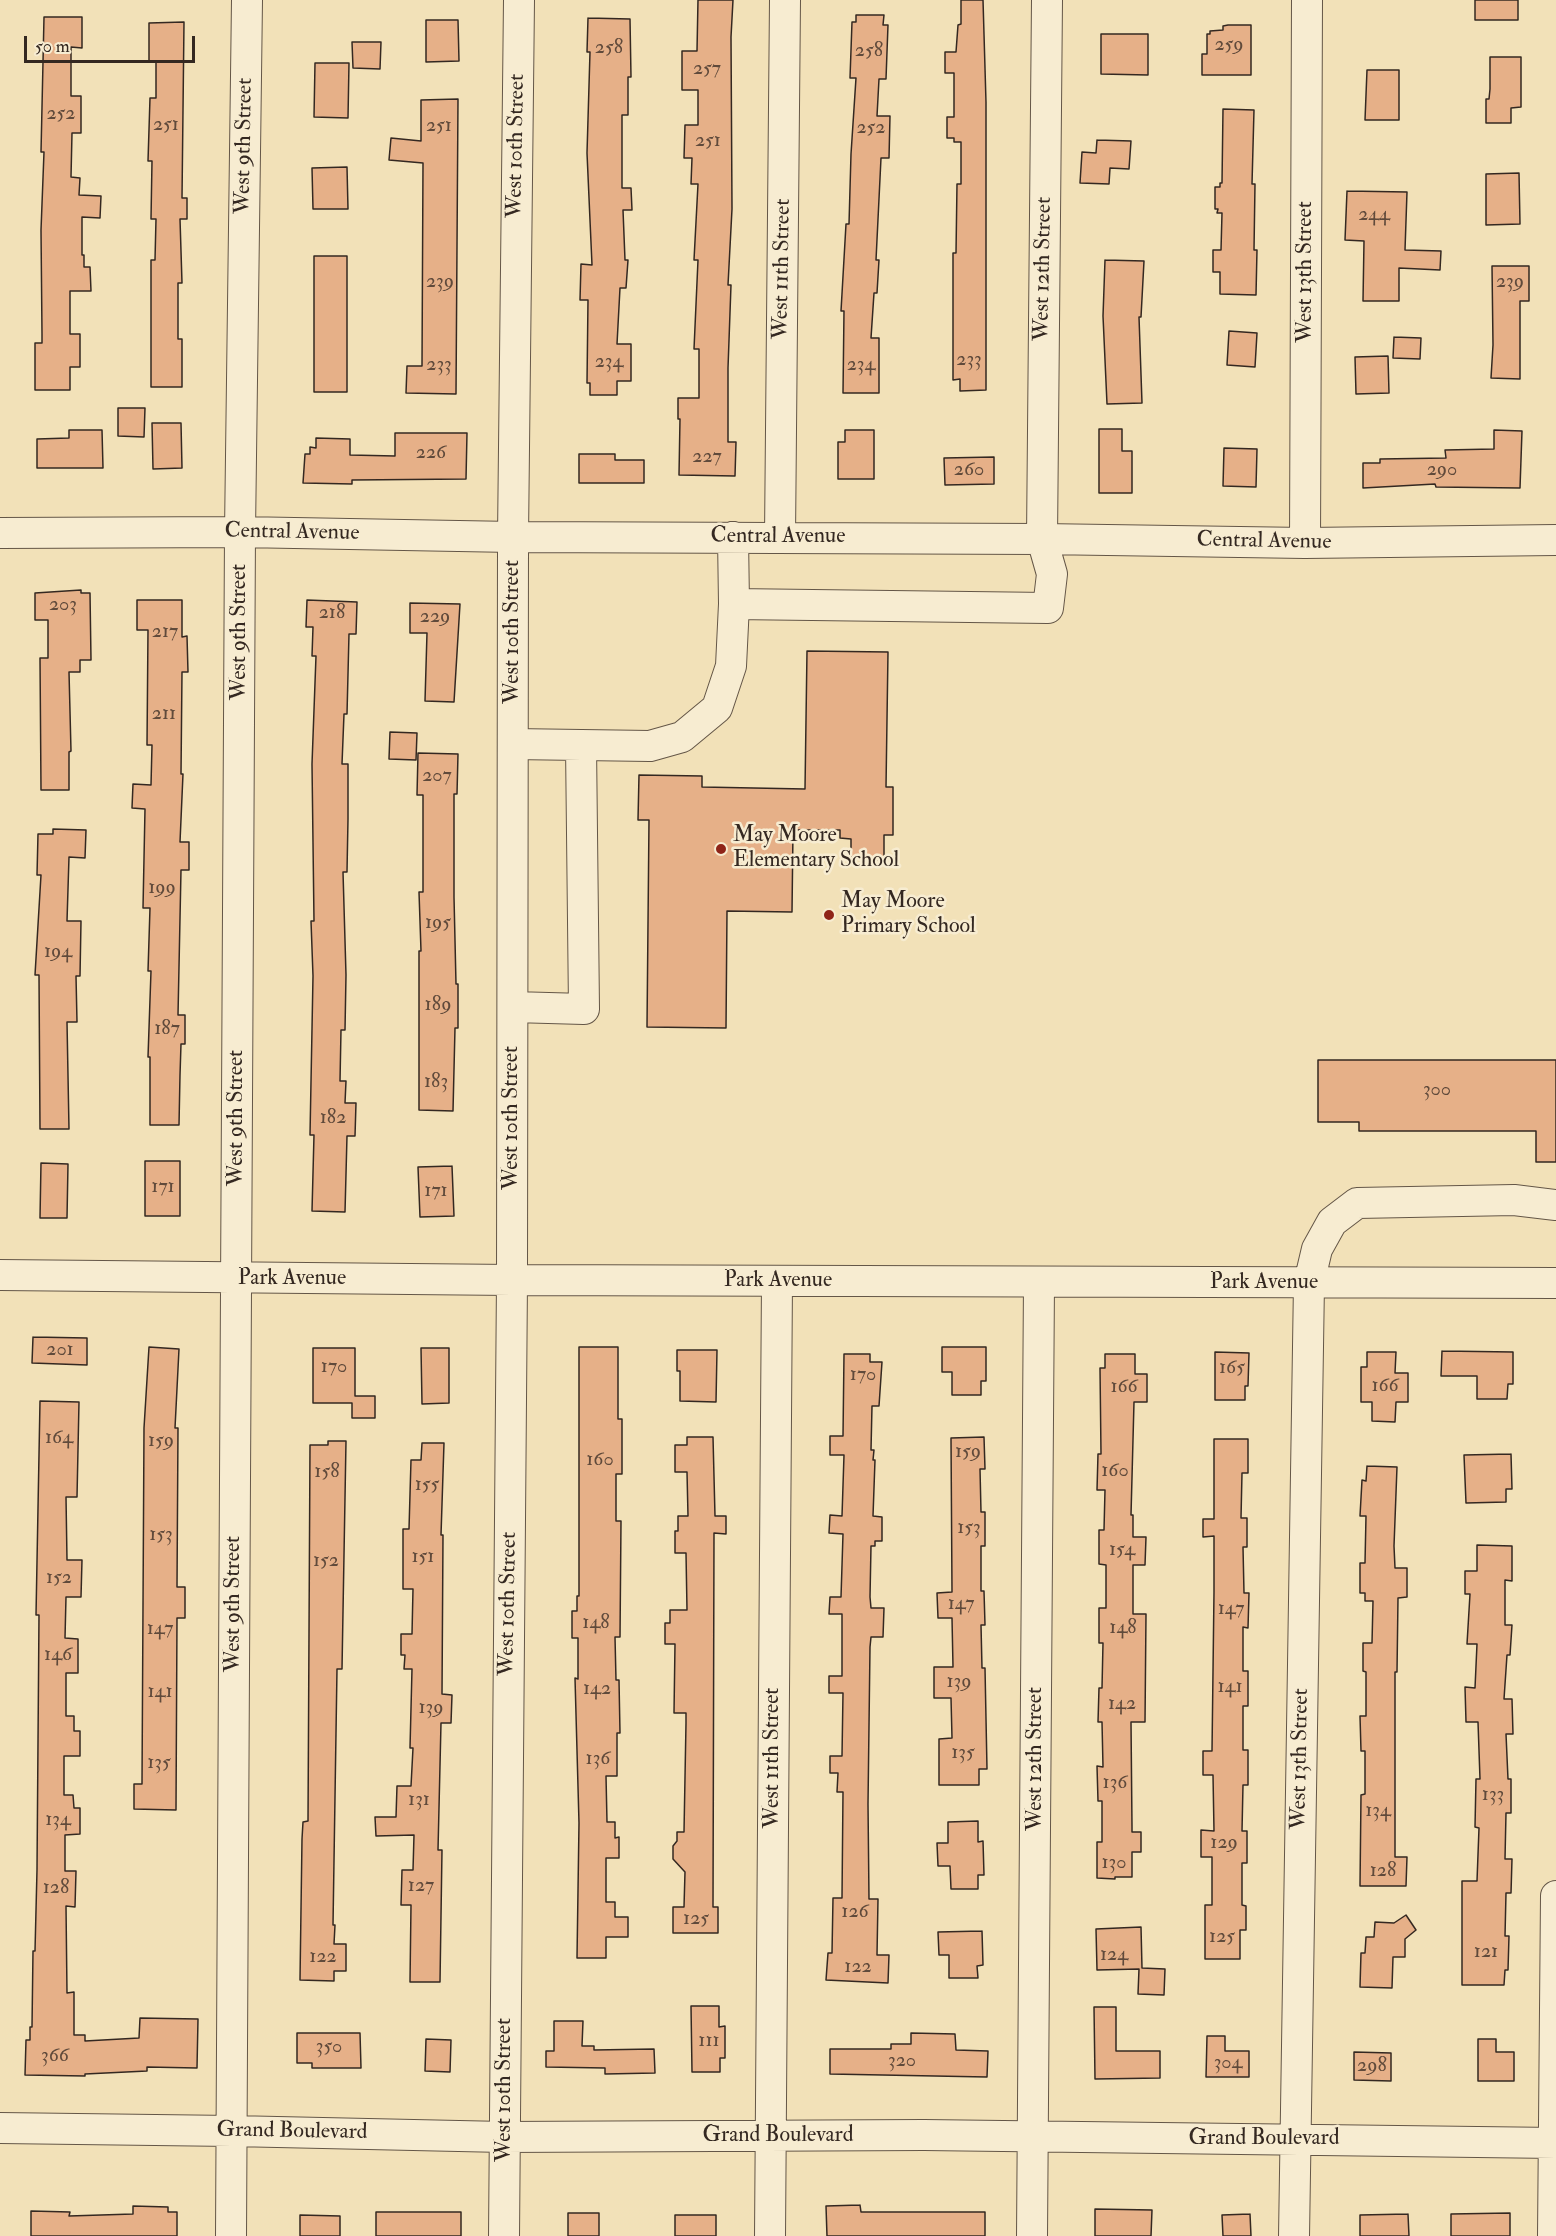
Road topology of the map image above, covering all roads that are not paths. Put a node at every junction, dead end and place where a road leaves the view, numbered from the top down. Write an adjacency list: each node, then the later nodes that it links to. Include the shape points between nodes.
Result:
1 (247, 0): 6 (street, West 9th Street)
2 (519, 0): 8 (street, West 10th Street)
3 (785, 0): 10 (street, West 11th Street)
4 (1047, 0): 11 (street, West 12th Street)
5 (1307, 0): 13 (street, West 13th Street)
6 (240, 532): 7 (street, Central Avenue); 8 (street, Central Avenue); 20 (street, West 9th Street)
7 (0, 533)
8 (513, 537): 9 (street, Central Avenue); 15 (street, West 10th Street)
9 (733, 537): 10 (street, Central Avenue); 14 (street)
10 (780, 537): 11 (street, Central Avenue)
11 (1042, 539): 13 (street, Central Avenue); 14 (street, West 12th Street, via 1052,574 1048,608)
12 (1556, 540): 13 (street, Central Avenue)
13 (1305, 543)
14 (734, 604): 16 (street, via 731,666 717,708 682,737 650,746)
15 (513, 744): 16 (street); 17 (street, West 10th Street)
16 (581, 745): 17 (street, via 584,1010)
17 (513, 1007): 21 (street, West 10th Street)
18 (1556, 1205): 23 (street, West 13th Street, via 1514,1200 1357,1203 1332,1222 1317,1249)
19 (0, 1275): 20 (street, Park Avenue)
20 (236, 1278): 21 (street, Park Avenue); 28 (street, West 9th Street)
21 (512, 1280): 22 (street, Park Avenue); 29 (street, West 10th Street)
22 (777, 1281): 24 (street, Park Avenue); 30 (street, West 11th Street)
23 (1309, 1282): 24 (street, Park Avenue); 25 (street, Park Avenue); 32 (street, West 13th Street)
24 (1039, 1283): 31 (street, West 12th Street)
25 (1556, 1283)
26 (1556, 1896): 33 (street)
27 (0, 2128): 28 (street, Grand Boulevard)
28 (232, 2131): 29 (street, Grand Boulevard); 34 (street, West 9th Street)
29 (504, 2137): 30 (street, Grand Boulevard); 35 (street, West 10th Street)
30 (770, 2137): 31 (street, Grand Boulevard); 36 (street, West 11th Street)
31 (1033, 2138): 32 (street, Grand Boulevard); 37 (street, West 12th Street)
32 (1295, 2139): 33 (street, Grand Boulevard); 38 (street, West 13th Street)
33 (1555, 2143): 39 (street)
34 (231, 2236)
35 (504, 2236)
36 (770, 2236)
37 (1032, 2236)
38 (1294, 2236)
39 (1554, 2236)

